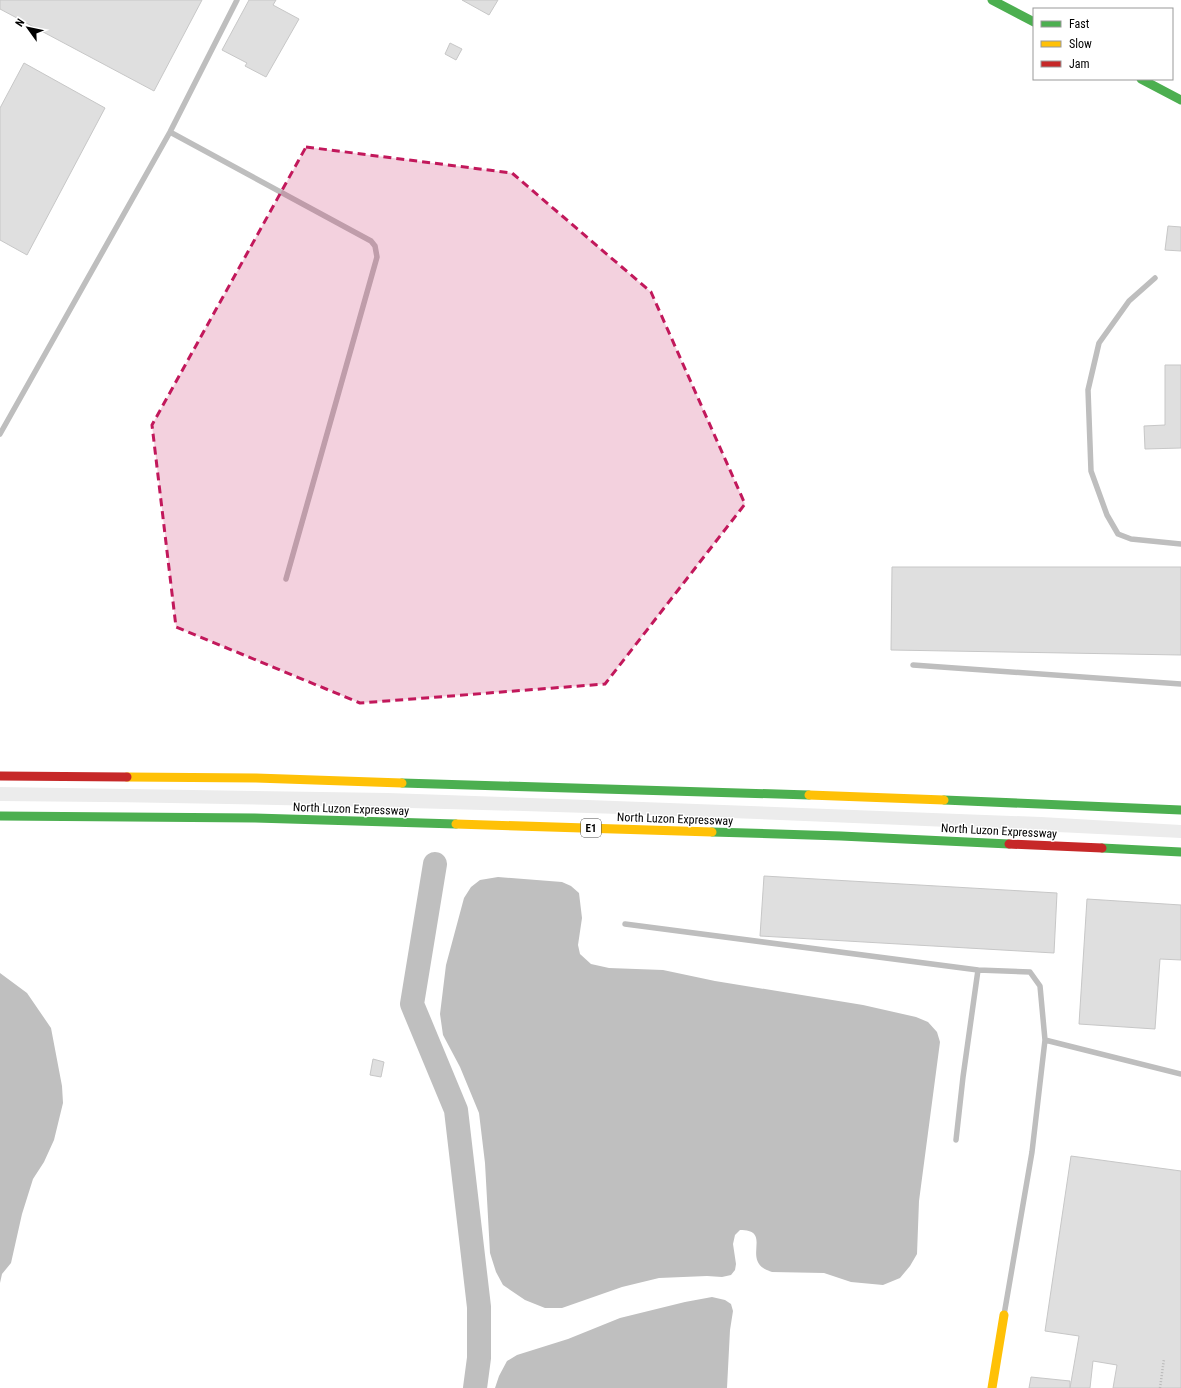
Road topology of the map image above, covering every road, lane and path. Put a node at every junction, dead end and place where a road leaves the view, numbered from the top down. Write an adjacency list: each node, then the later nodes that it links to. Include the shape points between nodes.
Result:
1 (237, 0): 6 (lane)
2 (992, 0): 3 (main road)
3 (1033, 21)
4 (1143, 80): 5 (main road)
5 (1181, 100)
6 (170, 132): 8 (lane); 10 (lane, via 376,246 377,257)
7 (1154, 278): 9 (lane, via 1129,301 1099,343 1088,390 1091,471 1107,515 1118,534 1131,539)
8 (0, 434)
9 (1181, 544)
10 (286, 579)
11 (913, 665): 12 (lane)
12 (1181, 684)
13 (0, 776): 14 (main road, via 264,778 840,796)
14 (1181, 810)
15 (0, 816): 16 (main road, North Luzon Expressway / E1, via 255,818 818,835)
16 (1181, 852)
17 (625, 924): 18 (lane)
18 (978, 970): 19 (lane, via 1030,972 1040,986); 21 (lane)
19 (1045, 1040): 20 (lane); 22 (lane, via 1032,1152)
20 (1181, 1074)
21 (956, 1140)
22 (1004, 1314): 24 (main road)
23 (1164, 1359): 25 (path)
24 (992, 1388)
25 (1160, 1388)

